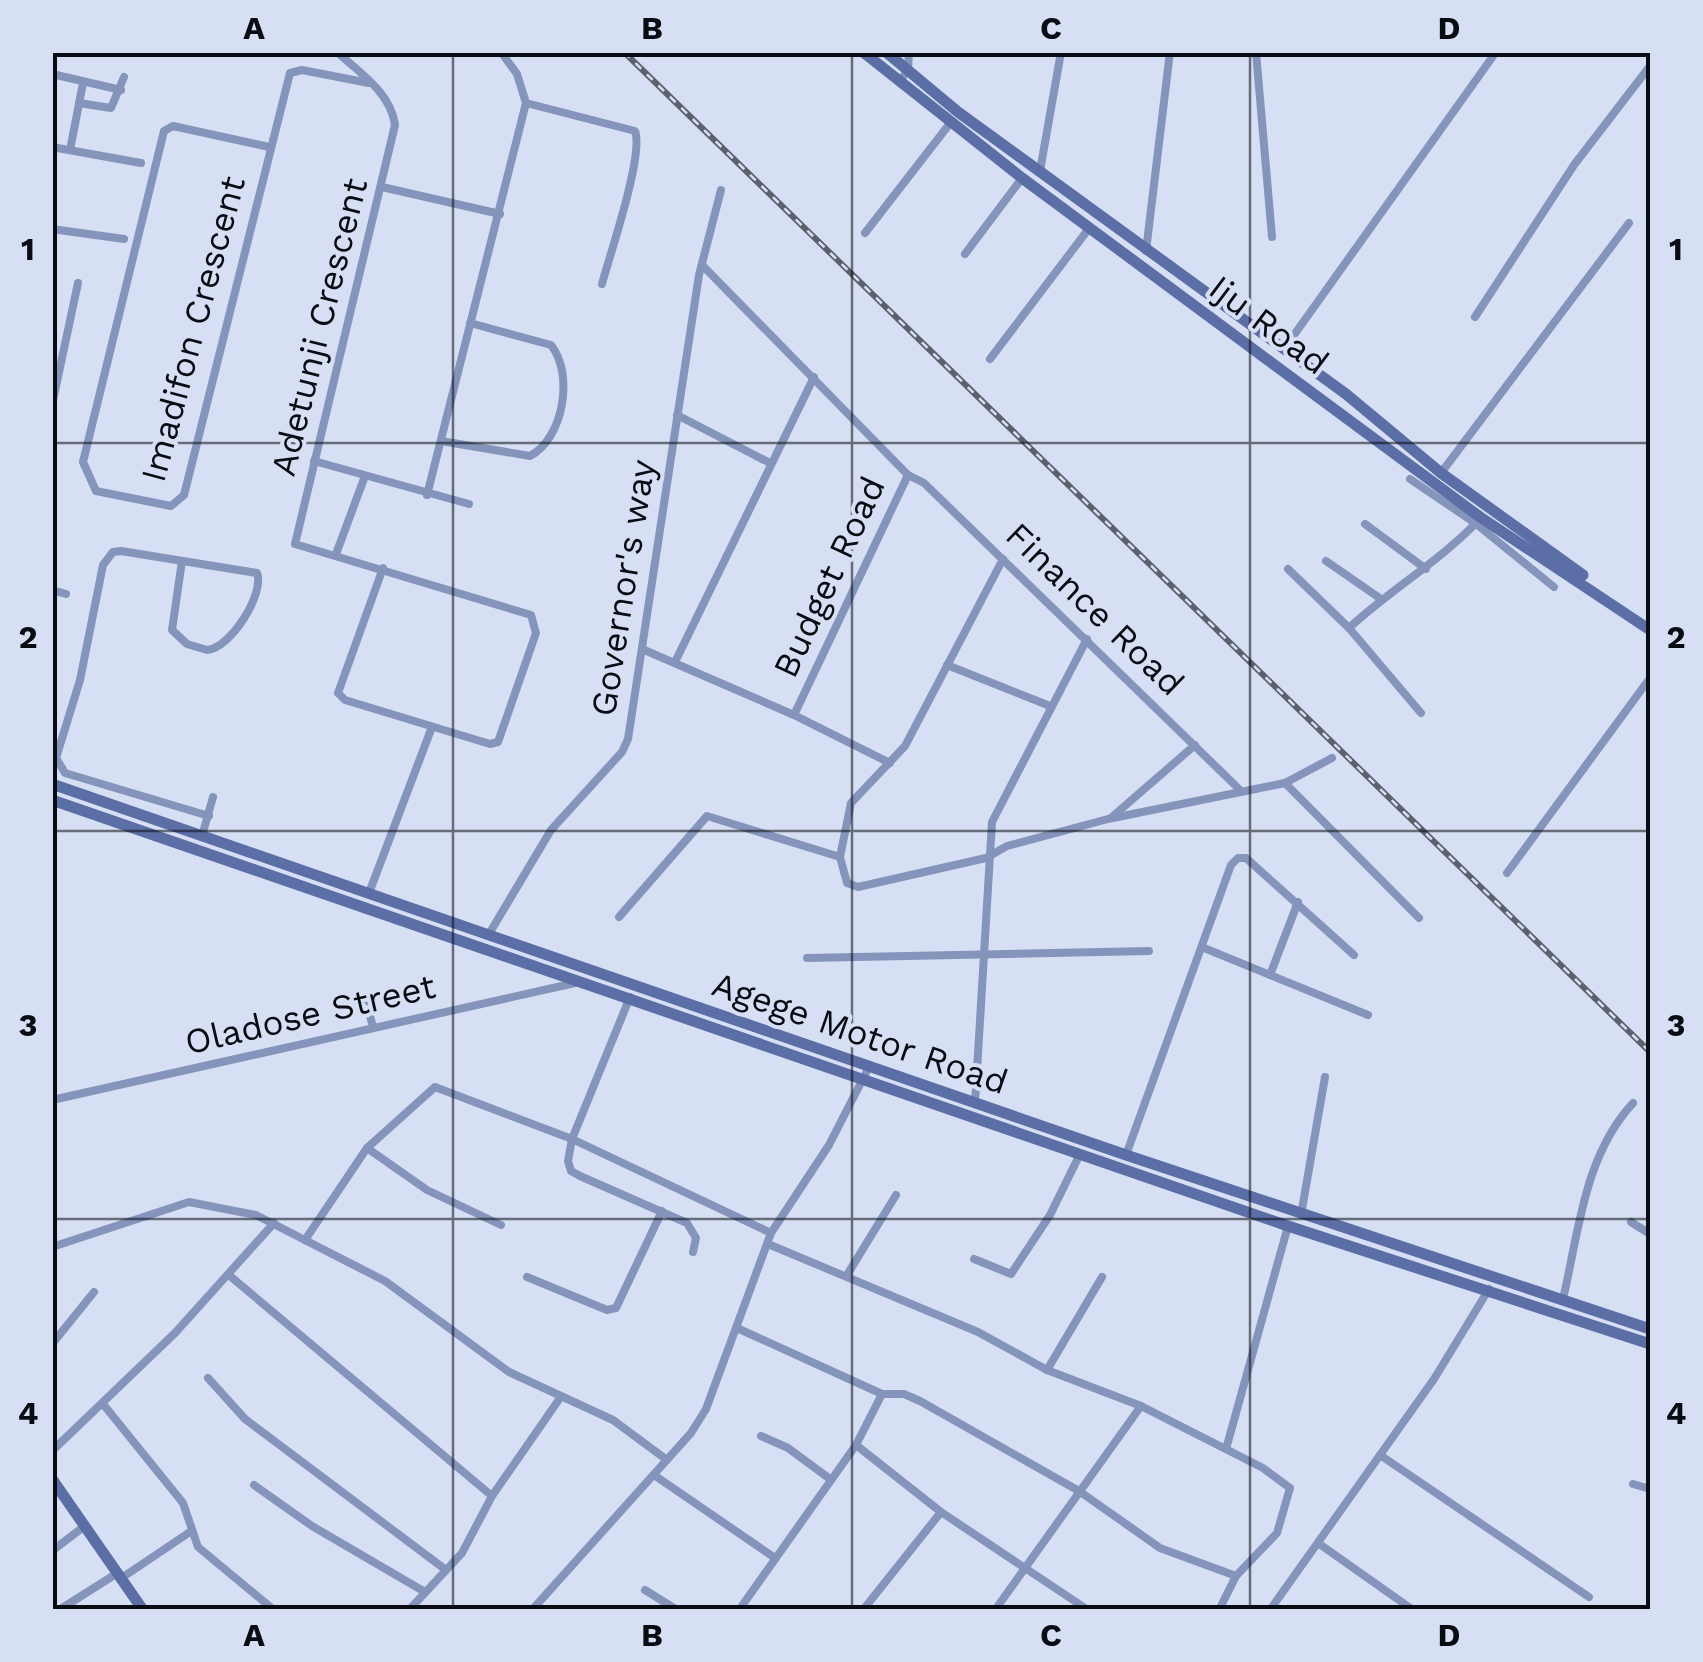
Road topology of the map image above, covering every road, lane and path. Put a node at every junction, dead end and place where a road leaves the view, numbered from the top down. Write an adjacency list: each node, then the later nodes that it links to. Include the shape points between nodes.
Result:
1 (336, 52): 15 (street, Adetunji Crescent)
2 (501, 52): 17 (street)
3 (863, 52): 12 (main road, Iju Road)
4 (886, 52): 12 (main road, Iju Road)
5 (909, 52): 12 (street)
6 (1061, 52): 24 (street)
7 (1170, 52): 35 (street)
8 (1256, 52): 33 (street)
9 (1496, 52): 42 (street)
10 (1650, 66): 40 (street, via 1574,165)
11 (52, 74): 14 (street)
12 (904, 75): 19 (main road, Iju Road); 24 (main road, Iju Road)
13 (124, 77): 16 (street)
14 (83, 83): 16 (street); 18 (street)
15 (373, 84): 21 (street, Imadifon Crescent, via 302,70 290,74); 26 (street, Adetunji Crescent, via 393,113)
16 (120, 90): 18 (street, via 111,108)
17 (526, 102): 28 (street); 39 (street, via 635,130 630,178)
18 (79, 103): 22 (street)
19 (951, 122): 25 (main road, Iju Road); 32 (street)
20 (52, 147): 22 (street)
21 (269, 147): 21 (street, Imadifon Crescent, via 184,495 171,506 96,491 83,462 164,131 173,126)
22 (70, 150): 23 (street)
23 (141, 163)
24 (1040, 171): 35 (main road, Iju Road)
25 (1022, 178): 30 (main road, Iju Road); 36 (street)
26 (382, 187): 28 (street); 50 (street, Adetunji Crescent)
27 (721, 190): 37 (street, Governor's way)
28 (500, 214): 41 (street)
29 (1628, 223): 52 (street)
30 (1090, 227): 45 (street); 58 (main road, Iju Road)
31 (52, 229): 34 (street)
32 (865, 233)
33 (1272, 237)
34 (124, 239)
35 (1146, 251): 42 (main road, Iju Road)
36 (965, 254)
37 (704, 267): 46 (street, Finance Road); 48 (street, Governor's way)
38 (78, 284): 44 (street)
39 (602, 284)
40 (1475, 317)
41 (470, 323): 49 (street); 49 (street, via 551,345 562,375 560,415 530,456)
42 (1284, 349): 52 (main road, Iju Road)
43 (52, 356): 44 (street)
44 (63, 358): 47 (street)
45 (990, 359)
46 (814, 377): 51 (street); 53 (street, Finance Road)
47 (52, 405)
48 (677, 414): 51 (street); 74 (street, Governor's way)
49 (440, 441): 56 (street)
50 (314, 461): 54 (street); 60 (street, Adetunji Crescent, via 294,544)
51 (770, 463): 75 (street)
52 (1441, 472): 72 (main road, Iju Road)
53 (908, 474): 61 (street, Finance Road); 80 (street, Budget Road)
54 (365, 476): 56 (street); 60 (street)
55 (1410, 479): 58 (street)
56 (428, 495): 57 (street)
57 (469, 504)
58 (1478, 520): 66 (street); 67 (street); 72 (main road, Iju Road)
59 (1365, 524): 66 (street)
60 (336, 554): 64 (street, Adetunji Crescent)
61 (1003, 559): 73 (street, Finance Road); 76 (street)
62 (182, 561): 62 (street, via 172,630 187,644 217,649 232,639 260,578); 90 (street, via 121,551 108,556 56,758 65,773)
63 (1326, 561): 70 (street)
64 (383, 568): 81 (street, Adetunji Crescent, via 338,694); 81 (street, Adetunji Crescent, via 536,622 498,742)
65 (1288, 569): 71 (street)
66 (1426, 569): 70 (street)
67 (1554, 587)
68 (52, 590): 69 (street)
69 (66, 594)
70 (1381, 599): 71 (street)
71 (1349, 628): 79 (street)
72 (1650, 628)
73 (1087, 639): 78 (street); 82 (street, Finance Road)
74 (642, 648): 75 (street); 101 (street, Governor's way, via 622,752 551,830)
75 (676, 660): 80 (street)
76 (947, 665): 78 (street); 84 (street)
77 (1650, 678): 96 (street)
78 (1050, 706): 95 (street, via 994,817)
79 (1421, 713)
80 (794, 716): 84 (street, Budget Road)
81 (432, 727): 97 (street)
82 (1195, 745): 87 (street, Finance Road); 91 (street)
83 (1332, 758): 85 (street)
84 (890, 763): 94 (street, via 851,803)
85 (1285, 783): 87 (street); 100 (street)
86 (52, 784): 92 (main road, Agege Motor Road)
87 (1240, 789): 91 (street)
88 (214, 797): 90 (street)
89 (52, 800): 93 (main road, Agege Motor Road)
90 (208, 816): 92 (street)
91 (1108, 820): 95 (street, via 1007,846)
92 (202, 836): 93 (street); 97 (main road, Agege Motor Road)
93 (198, 850): 109 (main road, Agege Motor Road)
94 (840, 857): 95 (street, via 847,882 858,886); 99 (street, via 707,816)
95 (986, 858): 104 (street)
96 (1508, 873)
97 (369, 893): 101 (main road, Agege Motor Road)
98 (1298, 902): 102 (street, via 1238,858); 105 (street); 108 (street)
99 (618, 917)
100 (1419, 918)
101 (488, 934): 107 (main road, Agege Motor Road)
102 (1204, 948): 108 (street); 123 (street)
103 (1149, 951): 104 (street)
104 (981, 953): 106 (street); 118 (street)
105 (1354, 954)
106 (807, 958)
107 (588, 968): 109 (street); 114 (main road, Agege Motor Road)
108 (1270, 975): 112 (street)
109 (580, 982): 110 (main road, Agege Motor Road); 113 (street, Oladose Street)
110 (630, 997): 116 (main road, Agege Motor Road); 120 (street)
111 (366, 1001): 113 (street)
112 (1368, 1015)
113 (373, 1027): 117 (street, Oladose Street)
114 (870, 1065): 116 (street); 118 (main road, Agege Motor Road)
115 (1325, 1077): 129 (street)
116 (865, 1080): 122 (main road, Agege Motor Road); 135 (street)
117 (52, 1100)
118 (974, 1103): 123 (main road, Agege Motor Road)
119 (1633, 1103): 148 (street, via 1604,1137 1595,1160)
120 (572, 1139): 121 (street, via 435,1086); 128 (street, via 571,1171); 135 (street)
121 (367, 1148): 133 (street, via 427,1190); 137 (street)
122 (1080, 1154): 125 (main road, Agege Motor Road); 141 (street, via 1011,1274)
123 (1126, 1155): 124 (main road, Agege Motor Road)
124 (1179, 1172): 125 (main road); 127 (main road, Agege Motor Road)
125 (1174, 1186): 130 (main road, Agege Motor Road)
126 (896, 1195): 142 (street)
127 (1263, 1201): 129 (main road, Agege Motor Road); 130 (main road)
128 (662, 1211): 140 (street, via 692,1230); 144 (street, via 616,1308)
129 (1301, 1215): 148 (main road, Agege Motor Road)
130 (1258, 1216): 134 (main road, Agege Motor Road)
131 (1630, 1222): 136 (street)
132 (274, 1223): 137 (street); 139 (street, via 188,1202); 143 (street)
133 (501, 1225)
134 (1288, 1226): 146 (main road, Agege Motor Road); 161 (street)
135 (771, 1233): 138 (street)
136 (1650, 1234)
137 (305, 1240): 156 (street, via 385,1281 509,1372)
138 (768, 1244): 142 (street); 149 (street)
139 (52, 1247)
140 (693, 1252)
141 (974, 1260)
142 (846, 1275): 153 (street)
143 (230, 1276): 157 (street); 172 (street)
144 (527, 1277)
145 (1102, 1277): 153 (street)
146 (1489, 1289): 152 (main road, Agege Motor Road); 163 (street)
147 (94, 1292): 151 (street)
148 (1564, 1300): 150 (main road, Agege Motor Road)
149 (738, 1328): 155 (street); 164 (street, via 706,1408)
150 (1650, 1329)
151 (52, 1344)
152 (1650, 1344)
153 (1048, 1370): 158 (street)
154 (208, 1378): 180 (street, via 245,1418)
155 (882, 1394): 160 (street); 171 (street, via 920,1401)
156 (560, 1398): 164 (street, via 613,1420); 172 (street)
157 (102, 1404): 162 (street); 175 (street, via 183,1503)
158 (1140, 1406): 161 (street); 171 (street)
159 (761, 1436): 166 (street)
160 (856, 1445): 166 (street); 173 (street)
161 (1226, 1449): 182 (street, via 1290,1488 1277,1534)
162 (52, 1451)
163 (1380, 1455): 176 (street); 185 (street)
164 (667, 1460): 165 (street)
165 (654, 1475): 178 (street); 190 (street)
166 (830, 1478): 178 (street)
167 (52, 1479): 174 (main road)
168 (1633, 1484): 170 (street)
169 (254, 1485): 184 (street)
170 (1650, 1489)
171 (1080, 1490): 179 (street); 182 (street, via 1160,1548)
172 (492, 1496): 180 (street, via 475,1534)
173 (941, 1512): 179 (street); 193 (street)
174 (82, 1528): 177 (street); 181 (main road)
175 (190, 1532): 181 (street); 188 (street, via 210,1559)
176 (1318, 1543): 197 (street); 198 (street)
177 (52, 1551)
178 (775, 1558): 192 (street)
179 (1026, 1567): 194 (street); 195 (street)
180 (446, 1570): 184 (street)
181 (118, 1576): 186 (street); 187 (main road)
182 (1236, 1576): 196 (street)
183 (645, 1590): 191 (street)
184 (425, 1592): 189 (street)
185 (1588, 1597)
186 (59, 1610)
187 (143, 1610)
188 (274, 1610)
189 (409, 1610)
190 (532, 1610)
191 (677, 1610)
192 (739, 1610)
193 (862, 1610)
194 (995, 1610)
195 (1088, 1610)
196 (1218, 1610)
197 (1270, 1610)
198 (1413, 1610)

